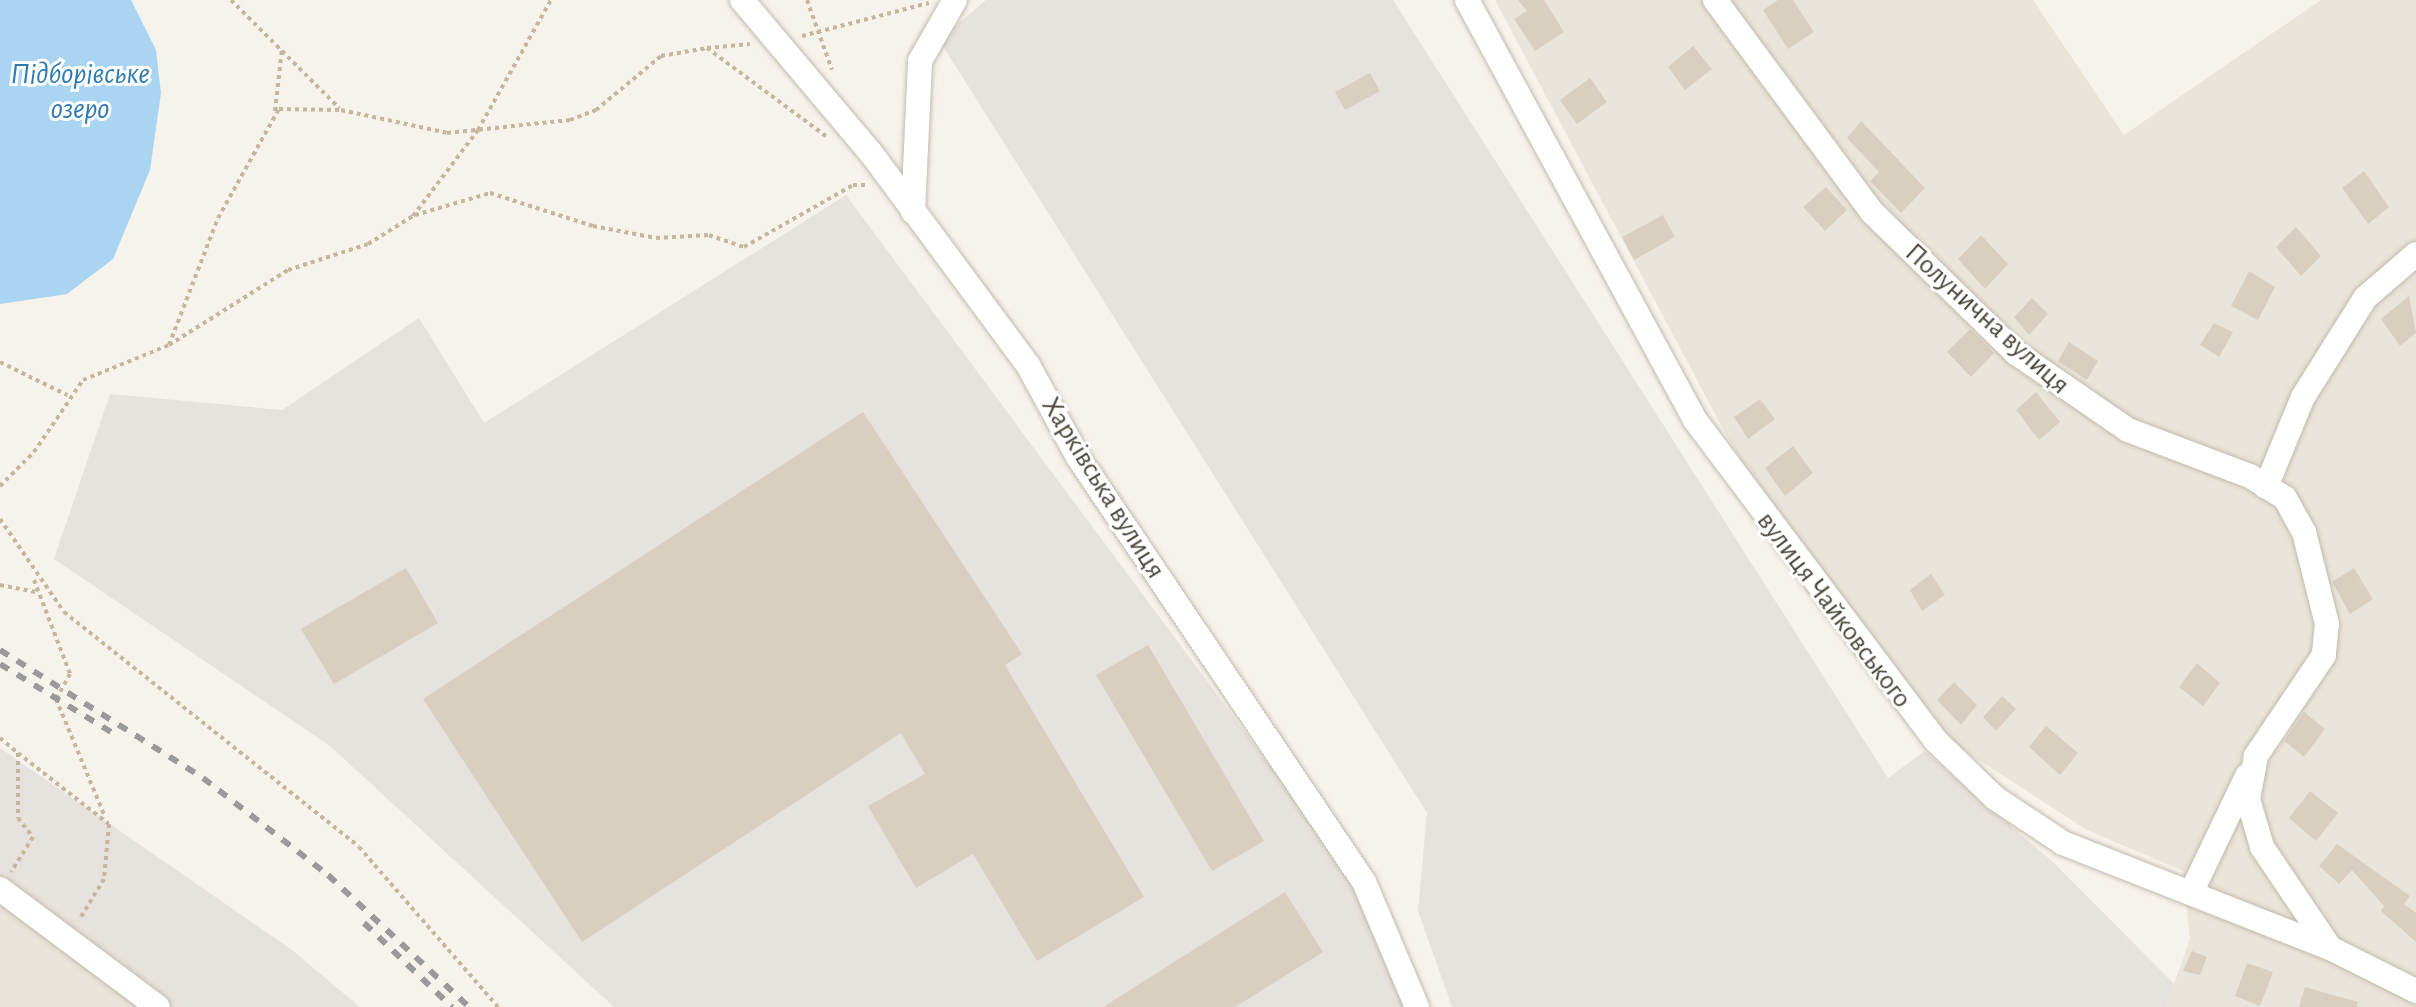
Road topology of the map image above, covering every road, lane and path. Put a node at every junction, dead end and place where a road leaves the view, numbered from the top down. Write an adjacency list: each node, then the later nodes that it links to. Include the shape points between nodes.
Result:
1 (231, 0): 10 (path)
2 (239, 0): 10 (path)
3 (551, 0): 18 (path)
4 (742, 0): 12 (street, Харківська вулиця)
5 (807, 0): 11 (path)
6 (943, 0): 11 (path)
7 (955, 0): 21 (street, via 920,61)
8 (1467, 0): 39 (street, вулиця Чайковського, via 1695,420 1897,696 1970,775 2019,815 2063,843)
9 (1715, 0): 28 (street, Полунична вулиця, via 1872,212 2016,353 2128,430)
10 (241, 8): 13 (path)
11 (822, 33): 12 (path); 15 (path)
12 (774, 42): 14 (path); 20 (street, Харківська вулиця)
13 (282, 47): 16 (path); 17 (path)
14 (707, 48): 18 (path, via 661,56 579,118); 19 (path)
15 (833, 78)
16 (341, 110): 17 (path); 18 (path, via 427,132)
17 (274, 113): 24 (path, via 218,218)
18 (478, 130): 22 (path)
19 (831, 139)
20 (894, 185): 21 (street, Харківська вулиця); 22 (path, via 853,185 744,247 709,235 656,238 593,226 490,193)
21 (913, 212): 45 (street, Харківська вулиця, via 1028,365 1078,457 1364,882)
22 (413, 216): 24 (path, via 381,238 273,278)
23 (2416, 254): 28 (street, via 2365,298 2303,397)
24 (169, 345): 26 (path, via 106,367)
25 (0, 362): 26 (path)
26 (67, 395): 27 (path, via 34,452)
27 (0, 486)
28 (2266, 487): 36 (street, Полунична вулиця, via 2285,498 2304,532 2327,624 2324,655 2308,686)
29 (0, 519): 30 (path)
30 (33, 575): 32 (path); 33 (path)
31 (0, 585): 32 (path)
32 (38, 592): 33 (path); 37 (path, via 70,674 56,699)
33 (47, 593): 44 (path, via 359,847)
34 (0, 738): 35 (path)
35 (18, 753): 37 (path); 38 (path, via 18,818 33,837)
36 (2256, 756): 39 (street); 41 (street, Полунична вулиця, via 2248,799 2262,847)
37 (105, 817): 40 (path, via 111,830 104,879)
38 (4, 882): 40 (street)
39 (2191, 893): 41 (street, вулиця Чайковського)
40 (66, 938): 43 (street)
41 (2330, 948): 42 (street, вулиця Чайковського)
42 (2416, 991)
43 (158, 1007)
44 (498, 1007)
45 (1417, 1007)

